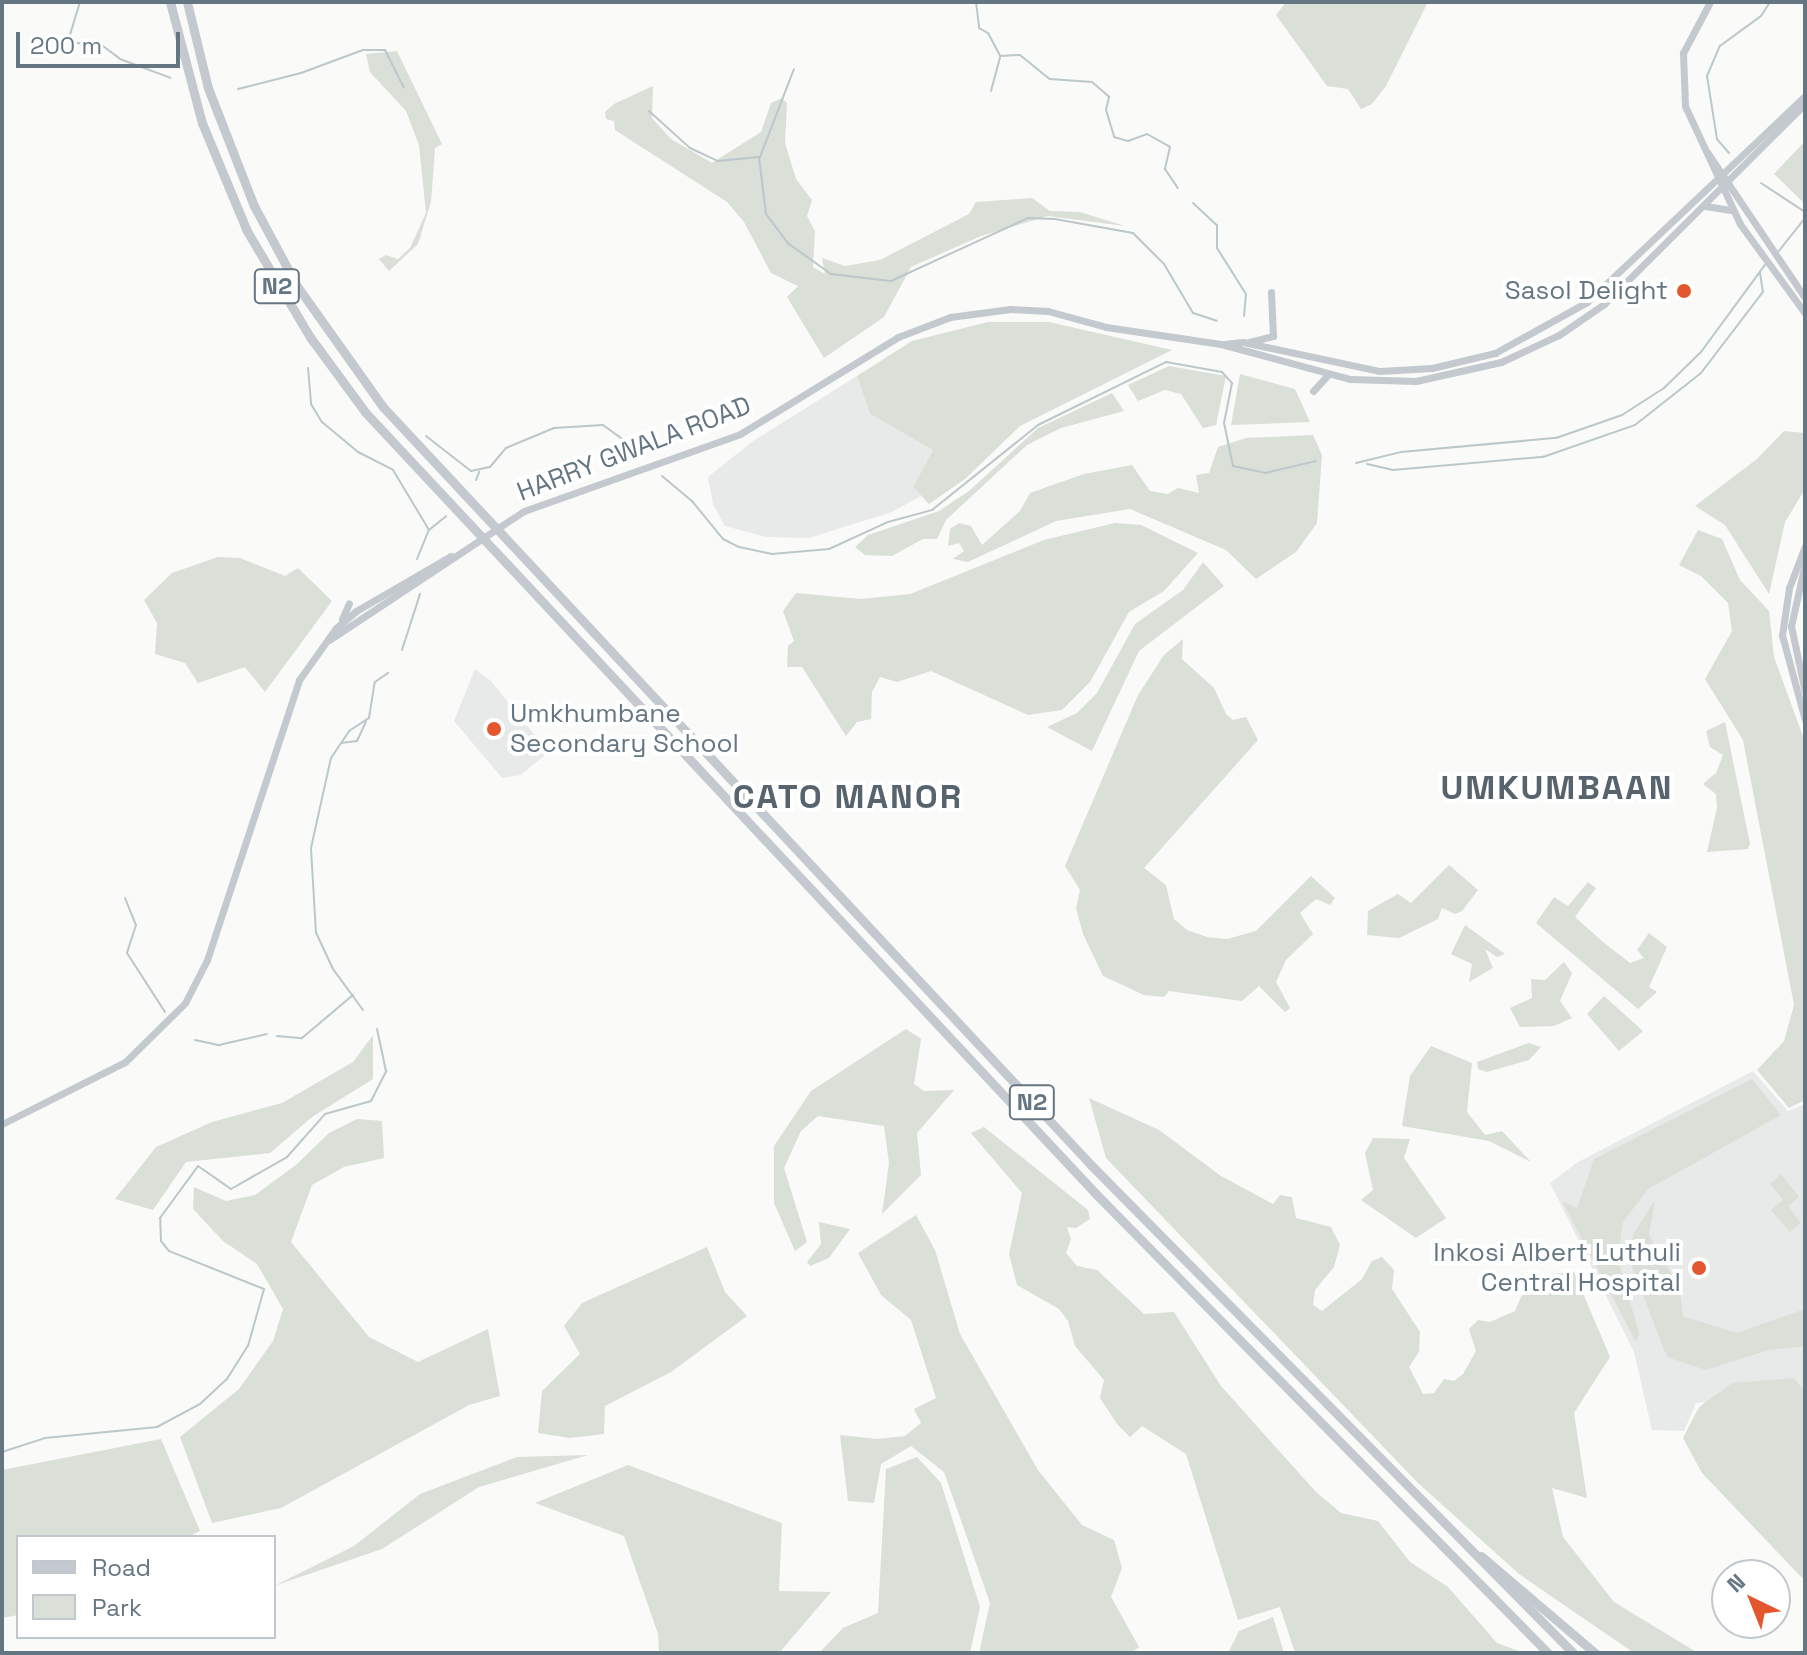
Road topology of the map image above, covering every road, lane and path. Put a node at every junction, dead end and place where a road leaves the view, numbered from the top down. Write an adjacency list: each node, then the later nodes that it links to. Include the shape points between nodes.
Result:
1 (170, 2): 32 (highway, N2, via 213,153 269,271 357,402 1095,1193)
2 (187, 2): 31 (highway, N2, via 204,74 236,166 297,286 383,407 1091,1165)
3 (1710, 2): 6 (main road, via 1689,37 1681,67 1685,106)
4 (1805, 96): 8 (main road, HARRY GWALA ROAD)
5 (1805, 104): 9 (main road, HARRY GWALA ROAD)
6 (1701, 143): 7 (main road); 10 (main road)
7 (1711, 156): 8 (main road); 10 (main road)
8 (1734, 164): 10 (main road, HARRY GWALA ROAD)
9 (1740, 172): 11 (main road, HARRY GWALA ROAD); 12 (main road)
10 (1720, 177): 11 (main road); 18 (main road, HARRY GWALA ROAD, via 1587,302 1495,353 1432,368 1380,371)
11 (1725, 186): 12 (main road); 13 (main road, HARRY GWALA ROAD); 14 (main road)
12 (1740, 200): 16 (main road)
13 (1704, 206): 14 (main road, via 1716,204); 20 (main road, HARRY GWALA ROAD, via 1604,304 1523,353 1459,374 1416,381)
14 (1733, 211): 17 (main road, via 1776,280)
15 (1271, 292): 18 (main road, via 1273,336)
16 (1805, 298)
17 (1805, 313)
18 (1243, 342): 19 (main road, HARRY GWALA ROAD)
19 (1221, 344): 20 (main road, HARRY GWALA ROAD); 22 (main road, HARRY GWALA ROAD, via 1106,327 1048,311 1010,309 950,317 898,337 740,434 524,511)
20 (1329, 374): 21 (main road)
21 (1313, 391)
22 (471, 545): 26 (main road, HARRY GWALA ROAD, via 416,573); 27 (main road, HARRY GWALA ROAD)
23 (1805, 546): 29 (main road, via 1789,588 1782,635)
24 (1805, 563): 28 (main road, via 1791,626)
25 (349, 603): 26 (main road)
26 (336, 628): 27 (main road, HARRY GWALA ROAD)
27 (329, 640): 30 (main road, HARRY GWALA ROAD, via 299,680 282,720 207,960 185,1003 125,1062)
28 (1805, 692)
29 (1805, 720)
30 (2, 1124)
31 (1447, 1528): 35 (highway, N2); 36 (highway)
32 (1523, 1628): 33 (highway); 34 (highway, N2)
33 (1541, 1653)
34 (1548, 1653)
35 (1573, 1653)
36 (1595, 1653)

